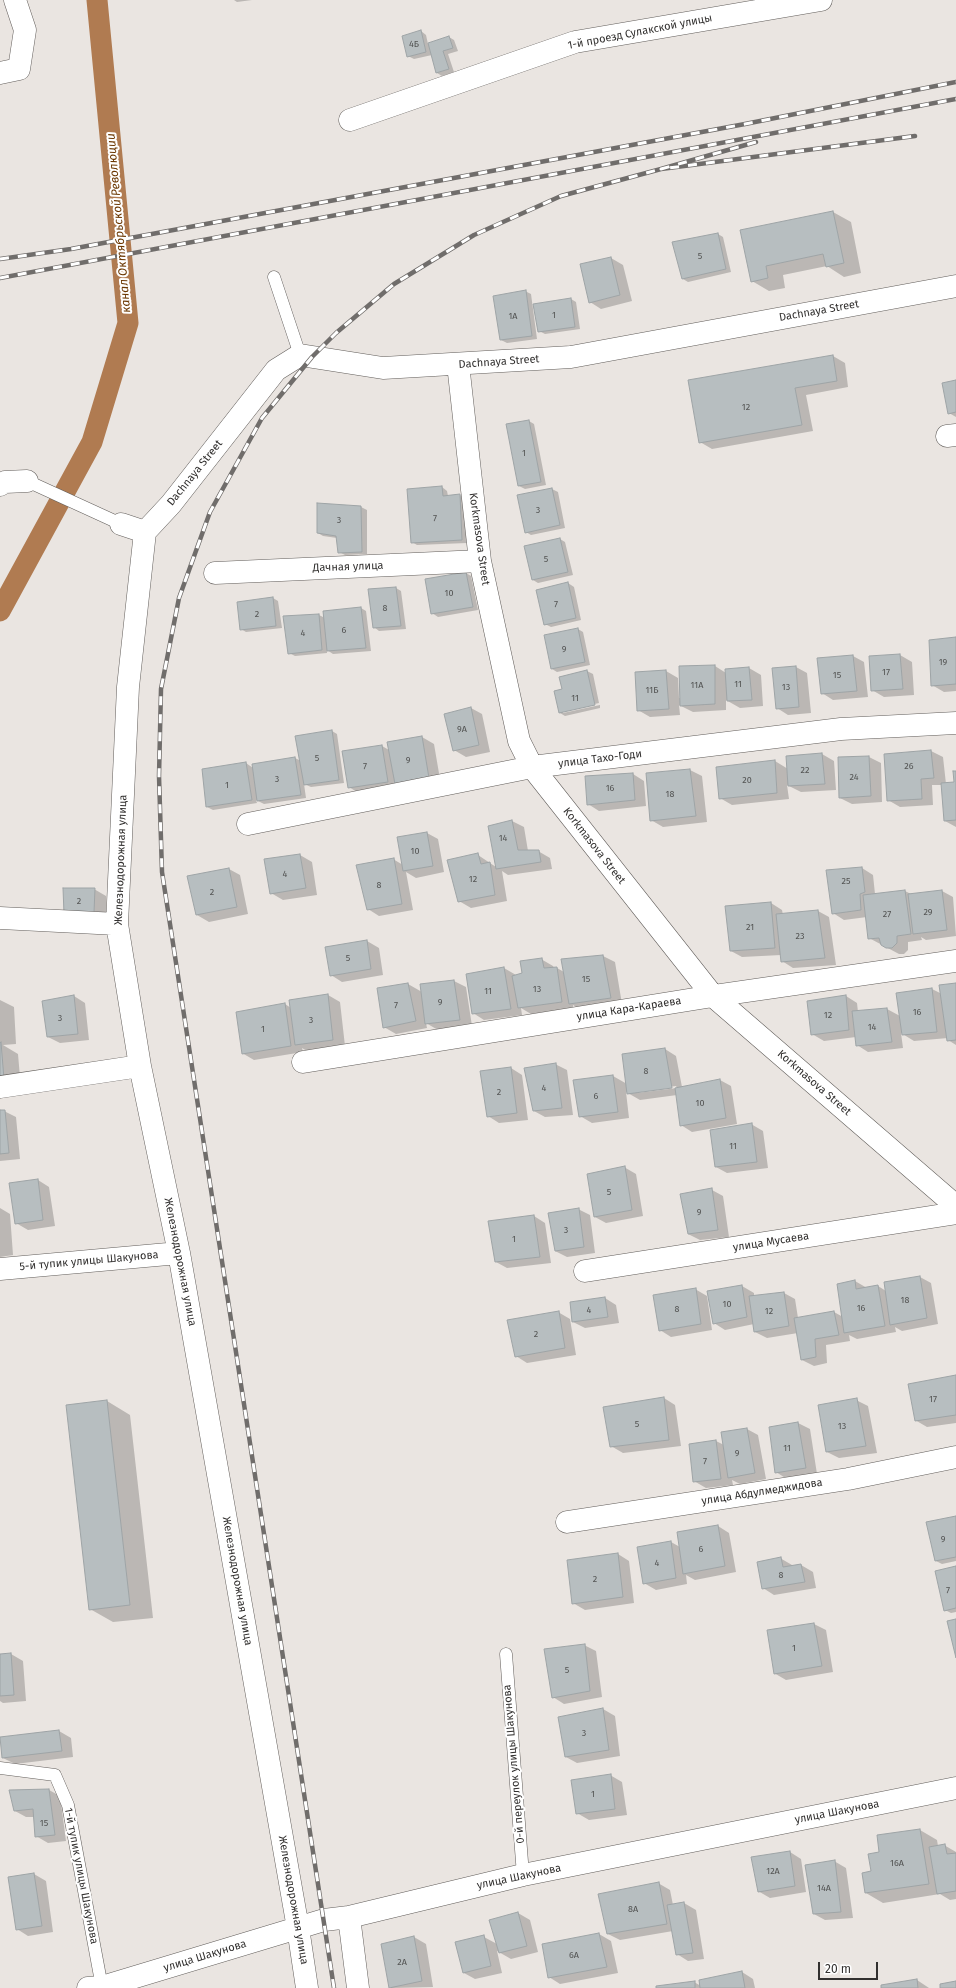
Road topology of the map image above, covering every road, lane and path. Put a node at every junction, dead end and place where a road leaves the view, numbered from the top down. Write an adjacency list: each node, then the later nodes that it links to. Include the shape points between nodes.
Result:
1 (15, 0): 3 (street, via 25,30)
2 (821, 0): 4 (street, 1-й проезд Сулакской улицы, via 575,42)
3 (9, 71)
4 (350, 120)
5 (274, 277): 7 (lane)
6 (956, 286): 8 (street, Dachnaya Street, via 571,357)
7 (300, 355): 8 (street, Dachnaya Street, via 383,368); 12 (street, Dachnaya Street, via 276,370 171,504)
8 (458, 364): 13 (street, Korkmasova Street)
9 (27, 481): 10 (street, via 5,482); 11 (lane)
10 (0, 485)
11 (121, 524): 12 (street)
12 (145, 532): 19 (street, Железнодорожная улица, via 128,687)
13 (480, 561): 14 (street, Дачная улица); 16 (street, Korkmasova Street, via 518,741)
14 (215, 573)
15 (956, 723): 16 (street, улица Тахо-Годи, via 841,729)
16 (532, 767): 17 (street, улица Тахо-Годи); 21 (street, Korkmasova Street)
17 (248, 824)
18 (0, 918): 19 (street)
19 (117, 924): 23 (street, Железнодорожная улица)
20 (956, 961): 21 (street, улица Кара-Караева)
21 (712, 996): 22 (street, улица Кара-Караева); 25 (street, Korkmasova Street)
22 (303, 1062)
23 (140, 1066): 24 (street); 27 (street, Железнодорожная улица)
24 (0, 1087)
25 (956, 1206)
26 (956, 1213): 29 (street, улица Мусаева)
27 (179, 1253): 28 (street, 5-й тупик улицы Шакунова); 37 (street, Железнодорожная улица)
28 (0, 1269)
29 (585, 1271)
30 (956, 1457): 31 (street, улица Абдулмеджидова, via 848,1479)
31 (567, 1522)
32 (506, 1654): 35 (lane, 0-й переулок улицы Шакунова)
33 (0, 1768): 38 (lane, 1-й тупик улицы Шакунова, via 55,1775 68,1805)
34 (956, 1788): 35 (street, улица Шакунова)
35 (523, 1875): 36 (street, улица Шакунова)
36 (349, 1917): 37 (street, улица Шакунова, via 324,1920); 40 (street)
37 (298, 1928): 38 (street, улица Шакунова); 39 (street, Железнодорожная улица)
38 (97, 1988)
39 (307, 1988)
40 (358, 1988)

